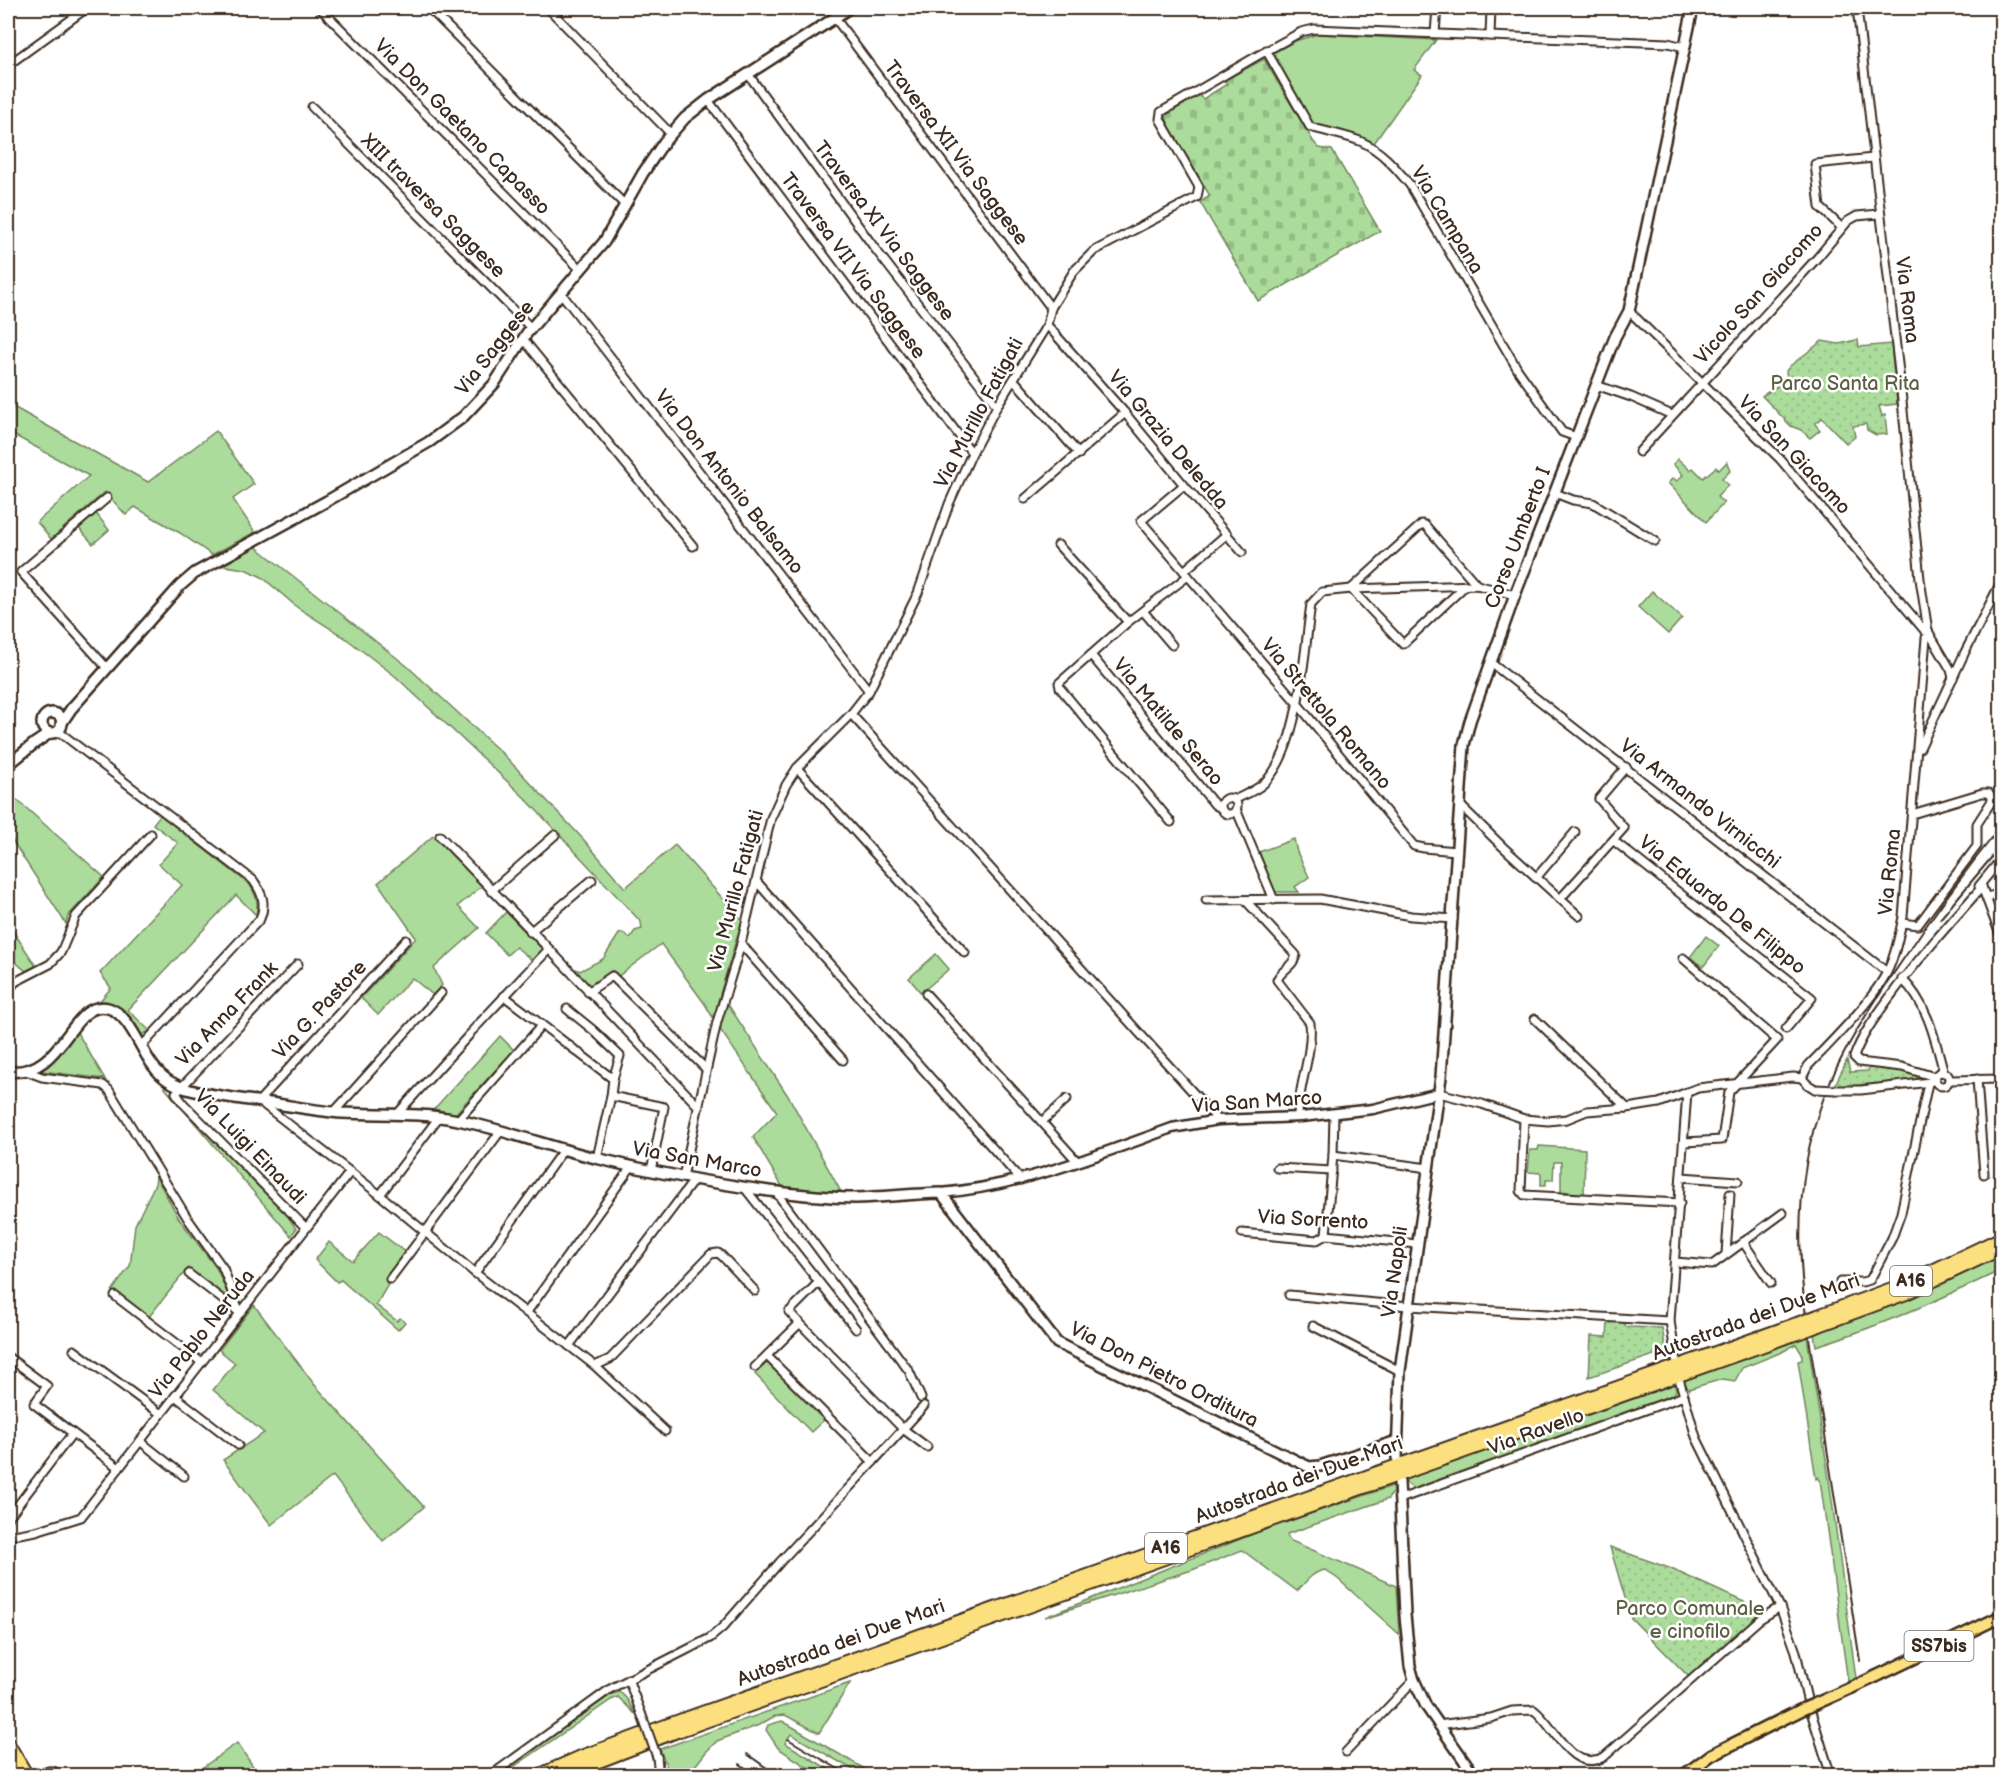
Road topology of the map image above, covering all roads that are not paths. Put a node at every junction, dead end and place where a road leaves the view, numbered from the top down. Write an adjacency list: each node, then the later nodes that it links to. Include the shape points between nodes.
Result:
1 (87, 8): 15 (street)
2 (320, 8): 24 (street, Via Don Gaetano Capasso)
3 (429, 8): 21 (street)
4 (548, 8): 19 (street)
5 (849, 8): 10 (main road, Via Saggese)
6 (1437, 8): 11 (street)
7 (1491, 8): 12 (street)
8 (1693, 8): 13 (main road, Corso Umberto I)
9 (1857, 8): 20 (street, Via Roma)
10 (835, 18): 16 (main road, Via Saggese); 26 (street, Traversa XII Via Saggese)
11 (1435, 33): 12 (street); 14 (street, via 1314,29)
12 (1490, 36): 13 (street, via 1668,43)
13 (1684, 47): 27 (main road, Corso Umberto I)
14 (1266, 50): 26 (street, Via Murillo Fatigati, via 1159,116 1200,187 1197,197 1094,251 1074,271); 37 (street, Via Campana, via 1310,127 1361,141 1394,165 1410,185 1518,370 1562,432)
15 (8, 65)
16 (748, 74): 17 (main road, Via Saggese); 34 (street, Traversa XI Via Saggese, via 876,250)
17 (708, 100): 19 (main road, Via Saggese); 39 (street, Traversa VII Via Saggese)
18 (312, 107): 29 (street, XIII traversa Saggese)
19 (671, 134): 21 (main road, Via Saggese)
20 (1873, 158): 22 (street, Via Roma); 23 (street, via 1815,164 1820,207)
21 (625, 205): 24 (main road, Via Saggese, via 604,242)
22 (1879, 214): 23 (street, Vicolo San Giacomo, via 1852,217); 58 (street, Via Roma)
23 (1842, 228): 32 (street, Vicolo San Giacomo)
24 (581, 270): 25 (main road, Via Saggese)
25 (561, 293): 29 (main road, Via Saggese); 66 (street, Via Don Antonio Balsamo)
26 (1051, 308): 28 (street, Via Murillo Fatigati)
27 (1629, 311): 32 (street, Via San Giacomo); 33 (main road, Corso Umberto I)
28 (1047, 325): 31 (street, Via Murillo Fatigati); 35 (street, Via Grazia Deledda)
29 (531, 328): 30 (main road, Via Saggese)
30 (523, 339): 48 (street); 64 (main road, Via Saggese, via 494,384 463,417 388,466 195,573)
31 (1014, 380): 34 (street, Via Murillo Fatigati); 40 (street)
32 (1702, 382): 36 (street, Vicolo San Giacomo); 58 (street, Via San Giacomo, via 1780,459)
33 (1596, 385): 36 (street); 37 (main road, Corso Umberto I)
34 (997, 406): 39 (street, Via Murillo Fatigati)
35 (1125, 413): 40 (street); 41 (street, Via Grazia Deledda)
36 (1672, 415): 38 (street, Vicolo San Giacomo)
37 (1576, 437): 42 (main road, Corso Umberto I)
38 (1639, 452)
39 (972, 453): 66 (street, Via Murillo Fatigati, via 949,504 918,593)
40 (1079, 454): 44 (street)
41 (1184, 485): 45 (street, Via Grazia Deledda); 50 (street, Via Strettola Romano, via 1141,521)
42 (1555, 493): 46 (street, via 1593,503); 55 (main road, Corso Umberto I)
43 (107, 498): 64 (street, via 21,572)
44 (1025, 499)
45 (1227, 534): 49 (street); 50 (street, Via Grazia Deledda)
46 (1655, 541)
47 (1058, 545): 57 (street)
48 (693, 546)
49 (1242, 552)
50 (1186, 573): 56 (street, Via Grazia Deledda); 67 (street, Via Strettola Romano)
51 (2001, 580): 60 (street)
52 (1467, 585): 53 (street); 54 (street); 54 (street, via 1403,644)
53 (1477, 585): 54 (street, via 1422,524); 55 (street)
54 (1351, 589): 67 (street, via 1322,592 1311,604)
55 (1515, 595): 63 (main road, Corso Umberto I)
56 (1143, 611): 57 (street, Via Grazia Deledda); 59 (street)
57 (1128, 622): 61 (street, Via Grazia Deledda)
58 (1927, 634): 62 (street, Via Roma); 69 (street, Via Roma)
59 (1172, 645)
60 (1965, 652): 62 (street, via 1954,660); 65 (street)
61 (1091, 655): 82 (street, Via Matilde Serao); 85 (street, Via Grazia Deledda, via 1059,683 1060,688)
62 (1944, 660): 65 (street, Via Roma)
63 (1491, 663): 78 (street, Via Armando Virnicchi); 81 (main road, Corso Umberto I, via 1466,737)
64 (107, 668): 68 (main road, Via Saggese)
65 (1953, 678): 72 (street)
66 (869, 691): 70 (street, Via Murillo Fatigati)
67 (1297, 703): 80 (street, via 1287,743 1270,776 1262,785); 91 (street, Via Strettola Romano, via 1414,846)
68 (70, 709): 71 (main road); 74 (main road)
69 (1920, 713): 72 (street, via 1924,719); 76 (street, Via Roma)
70 (851, 714): 79 (street, Via Murillo Fatigati); 154 (street)
71 (56, 715): 73 (main road, via 47,714); 74 (main road, via 60,719)
72 (1935, 716): 76 (street)
73 (42, 722): 74 (main road, via 45,730); 75 (main road)
74 (56, 730): 75 (main road); 126 (street, via 253,880 263,896 260,920)
75 (35, 743): 77 (main road)
76 (1918, 753): 84 (street, Via Roma)
77 (8, 765)
78 (1626, 767): 90 (street, via 1599,799 1624,828); 115 (street, Via Armando Virnicchi)
79 (797, 768): 95 (street, Via Murillo Fatigati, via 771,818); 112 (street)
80 (1234, 800): 82 (street, via 1225,799); 83 (street)
81 (1459, 804): 91 (main road, Corso Umberto I); 93 (street)
82 (1221, 808): 83 (street, via 1226,814)
83 (1236, 809): 102 (street)
84 (1912, 814): 106 (street, Via Roma); 106 (street, via 1982,793 1989,793 1993,799 1977,824 1977,846 1949,885 1918,925)
85 (1171, 822)
86 (1575, 832): 93 (street)
87 (151, 834): 117 (street, via 76,916 61,952 50,964 15,982)
88 (555, 835): 97 (street)
89 (440, 836): 97 (street)
90 (1614, 841): 100 (street, Via Eduardo De Filippo); 125 (street, Via Eduardo De Filippo, via 1812,998)
91 (1456, 851): 105 (main road, Corso Umberto I)
92 (2001, 858): 96 (street, via 1979,886)
93 (1536, 878): 100 (street)
94 (592, 880): 107 (street)
95 (757, 882): 110 (street, Via Murillo Fatigati); 172 (street)
96 (1982, 887): 99 (street); 116 (street)
97 (491, 891): 107 (street)
98 (2001, 893): 99 (street)
99 (1986, 897): 109 (street)
100 (1560, 899): 104 (street)
101 (1206, 900): 103 (street)
102 (1274, 900): 103 (street); 105 (street, via 1320,899 1411,916)
103 (1246, 901): 151 (street, via 1296,955 1277,980 1310,1023)
104 (1579, 916)
105 (1453, 919): 141 (main road, Corso Umberto I)
106 (1902, 922): 115 (street, Via Roma)
107 (530, 932): 111 (street)
108 (406, 940): 144 (street, Via G. Pastore)
109 (2001, 940)
110 (741, 944): 127 (street); 128 (street, Via Murillo Fatigati)
111 (549, 950): 118 (street); 121 (street)
112 (965, 953)
113 (1683, 958): 138 (street, via 1777,1040)
114 (298, 964): 139 (street, Via Anna Frank)
115 (1887, 972): 132 (street, Via Roma, via 1866,1003 1808,1066)
116 (1902, 980): 131 (street, via 1915,991 1922,1006); 137 (street, via 1875,1017 1854,1057 1859,1062 1902,1067)
117 (8, 991)
118 (588, 992): 128 (street, via 612,976); 145 (street)
119 (441, 993): 147 (street)
120 (926, 994): 155 (street)
121 (504, 996): 124 (street); 148 (street)
122 (567, 1009): 133 (street, via 620,1056)
123 (1535, 1019): 146 (street)
124 (542, 1025): 133 (street); 153 (street)
125 (1786, 1029)
126 (141, 1047): 130 (main road, Via San Marco, via 121,1016 100,1007 85,1014 50,1058); 139 (main road, Via San Marco, via 153,1066)
127 (843, 1060)
128 (706, 1069): 145 (street, Via Murillo Fatigati)
129 (8, 1071): 130 (main road)
130 (26, 1071): 202 (street, via 42,1077 103,1085 109,1090 188,1219 223,1268)
131 (1944, 1073): 136 (street); 137 (street)
132 (1802, 1078): 137 (street, bridge, via 1815,1089 1837,1090); 138 (street)
133 (613, 1079): 142 (street)
134 (1977, 1079): 135 (street); 136 (street); 168 (street)
135 (2001, 1079)
136 (1949, 1080): 137 (street, via 1943,1086)
137 (1933, 1081): 194 (street, via 1892,1238 1870,1280)
138 (1736, 1083): 140 (street); 157 (street, via 1727,1100 1722,1140)
139 (181, 1087): 144 (main road, Via San Marco); 181 (street, Via Luigi Einaudi, via 176,1093 183,1103)
140 (1688, 1092): 146 (street, via 1659,1103); 157 (street)
141 (1439, 1093): 149 (street, Via San Marco); 152 (street); 164 (main road, Via Napoli)
142 (611, 1096): 160 (street); 165 (street, via 664,1107)
143 (1067, 1099): 155 (street)
144 (259, 1101): 147 (main road, Via San Marco); 167 (street)
145 (699, 1107): 169 (street, Via Murillo Fatigati)
146 (1627, 1108): 152 (street, via 1587,1111 1548,1121)
147 (334, 1112): 148 (main road, Via San Marco)
148 (398, 1113): 150 (main road, Via San Marco)
149 (1334, 1114): 151 (street, Via San Marco); 159 (street)
150 (439, 1117): 153 (main road, Via San Marco); 178 (street)
151 (1298, 1117): 154 (street, Via San Marco)
152 (1524, 1119): 179 (street, via 1522,1194)
153 (458, 1120): 156 (main road, Via San Marco)
154 (1218, 1120): 161 (street, Via San Marco, via 1173,1128)
155 (1042, 1122): 161 (street)
156 (500, 1132): 158 (main road, Via San Marco); 182 (street)
157 (1684, 1142): 170 (street)
158 (563, 1150): 160 (main road, Via San Marco); 191 (street)
159 (1333, 1155): 164 (street); 166 (street)
160 (597, 1158): 162 (main road, Via San Marco)
161 (1077, 1161): 172 (street, Via San Marco)
162 (631, 1167): 165 (main road, Via San Marco); 201 (street)
163 (1277, 1168): 166 (street)
164 (1428, 1168): 187 (main road, Via Napoli)
165 (651, 1171): 169 (main road, Via San Marco)
166 (1332, 1171): 184 (street)
167 (350, 1172): 178 (street); 181 (street, Via Pablo Neruda)
168 (1984, 1174)
169 (683, 1177): 171 (main road, Via San Marco)
170 (1681, 1177): 173 (street); 179 (street)
171 (694, 1179): 174 (main road, Via San Marco); 209 (street)
172 (1021, 1180): 176 (street, Via San Marco)
173 (1738, 1181)
174 (744, 1187): 175 (main road, Via San Marco); 195 (street)
175 (776, 1191): 176 (main road, Via San Marco, via 853,1198); 221 (street, via 909,1371)
176 (941, 1193): 228 (main road, Via Don Pietro Orditura, via 1057,1343 1309,1467)
177 (1730, 1194): 189 (street)
178 (380, 1195): 182 (street)
179 (1680, 1203): 190 (street)
180 (1783, 1213): 186 (street)
181 (306, 1228): 202 (street, Via Pablo Neruda)
182 (425, 1231): 191 (street); 193 (street)
183 (1242, 1233): 184 (street, Via Sorrento, via 1317,1240)
184 (1326, 1235): 187 (street, Via Sorrento)
185 (2001, 1238): 203 (highway, Autostrada dei Due Mari / A16)
186 (1743, 1242): 189 (street); 196 (street)
187 (1417, 1244): 200 (main road, Via Napoli)
188 (2001, 1248): 203 (highway, Autostrada dei Due Mari / A16, via 1906,1293)
189 (1726, 1254): 190 (street, via 1712,1265)
190 (1674, 1262): 204 (street)
191 (474, 1273): 201 (street)
192 (189, 1274): 202 (street)
193 (390, 1279)
194 (1840, 1281)
195 (818, 1283): 205 (street, via 789,1312); 208 (street)
196 (1772, 1283)
197 (755, 1291): 215 (street, via 722,1256 711,1254 610,1359)
198 (1289, 1295): 200 (street)
199 (115, 1296): 214 (street)
200 (1409, 1306): 204 (street); 217 (main road, Via Napoli)
201 (527, 1312): 209 (street)
202 (240, 1313): 214 (street, Via Pablo Neruda)
203 (1818, 1320): 207 (highway, Autostrada dei Due Mari / A16, bridge)
204 (1670, 1322): 213 (street)
205 (800, 1323): 211 (street); 224 (street)
206 (1313, 1326): 217 (street)
207 (1797, 1328): 252 (highway, Autostrada dei Due Mari / A16, via 674,1723); 253 (highway, Autostrada dei Due Mari / A16)
208 (856, 1329)
209 (569, 1346): 215 (street)
210 (74, 1350): 223 (street)
211 (767, 1356): 216 (street); 232 (street)
212 (8, 1357): 226 (street, via 47,1386 33,1404)
213 (1676, 1359)
214 (201, 1362): 219 (street, Via Pablo Neruda)
215 (595, 1366): 225 (street)
216 (755, 1367)
217 (1400, 1371): 228 (main road, Via Napoli)
218 (1680, 1382): 220 (street)
219 (175, 1396): 223 (street, Via Pablo Neruda); 229 (street)
220 (1684, 1396): 236 (street, Via Ravello); 239 (street, via 1696,1437)
221 (921, 1398)
222 (924, 1406): 224 (street)
223 (161, 1414): 227 (street, Via Pablo Neruda)
224 (903, 1429): 230 (street); 232 (street)
225 (665, 1431)
226 (72, 1434): 233 (street); 237 (street)
227 (140, 1441): 233 (street, Via Pablo Neruda); 234 (street)
228 (1397, 1441): 231 (main road, Via Napoli)
229 (238, 1445)
230 (927, 1447)
231 (1396, 1458)
232 (873, 1462): 241 (street, via 723,1627 710,1638)
233 (119, 1468): 238 (street, Via Pablo Neruda, via 81,1516)
234 (184, 1476)
235 (1399, 1482): 236 (main road)
236 (1400, 1500): 242 (main road, via 1405,1615)
237 (8, 1518)
238 (8, 1536)
239 (1779, 1607): 243 (street, via 1760,1619 1598,1760 1581,1760 1570,1753 1534,1710); 257 (street, via 1796,1652)
240 (2001, 1616): 256 (main road, SS7bis, bridge, via 1711,1755)
241 (628, 1679): 251 (street); 254 (street, bridge, via 657,1757)
242 (1414, 1680): 243 (main road); 245 (street)
243 (1438, 1725): 255 (main road)
244 (8, 1744): 249 (highway)
245 (1346, 1752)
246 (8, 1763): 248 (highway)
247 (41, 1773): 250 (street, via 54,1770)
248 (15, 1776)
249 (27, 1776)
250 (61, 1776)
251 (490, 1776)
252 (538, 1776)
253 (560, 1776)
254 (659, 1776)
255 (1475, 1776)
256 (1683, 1776)
257 (1831, 1776)

